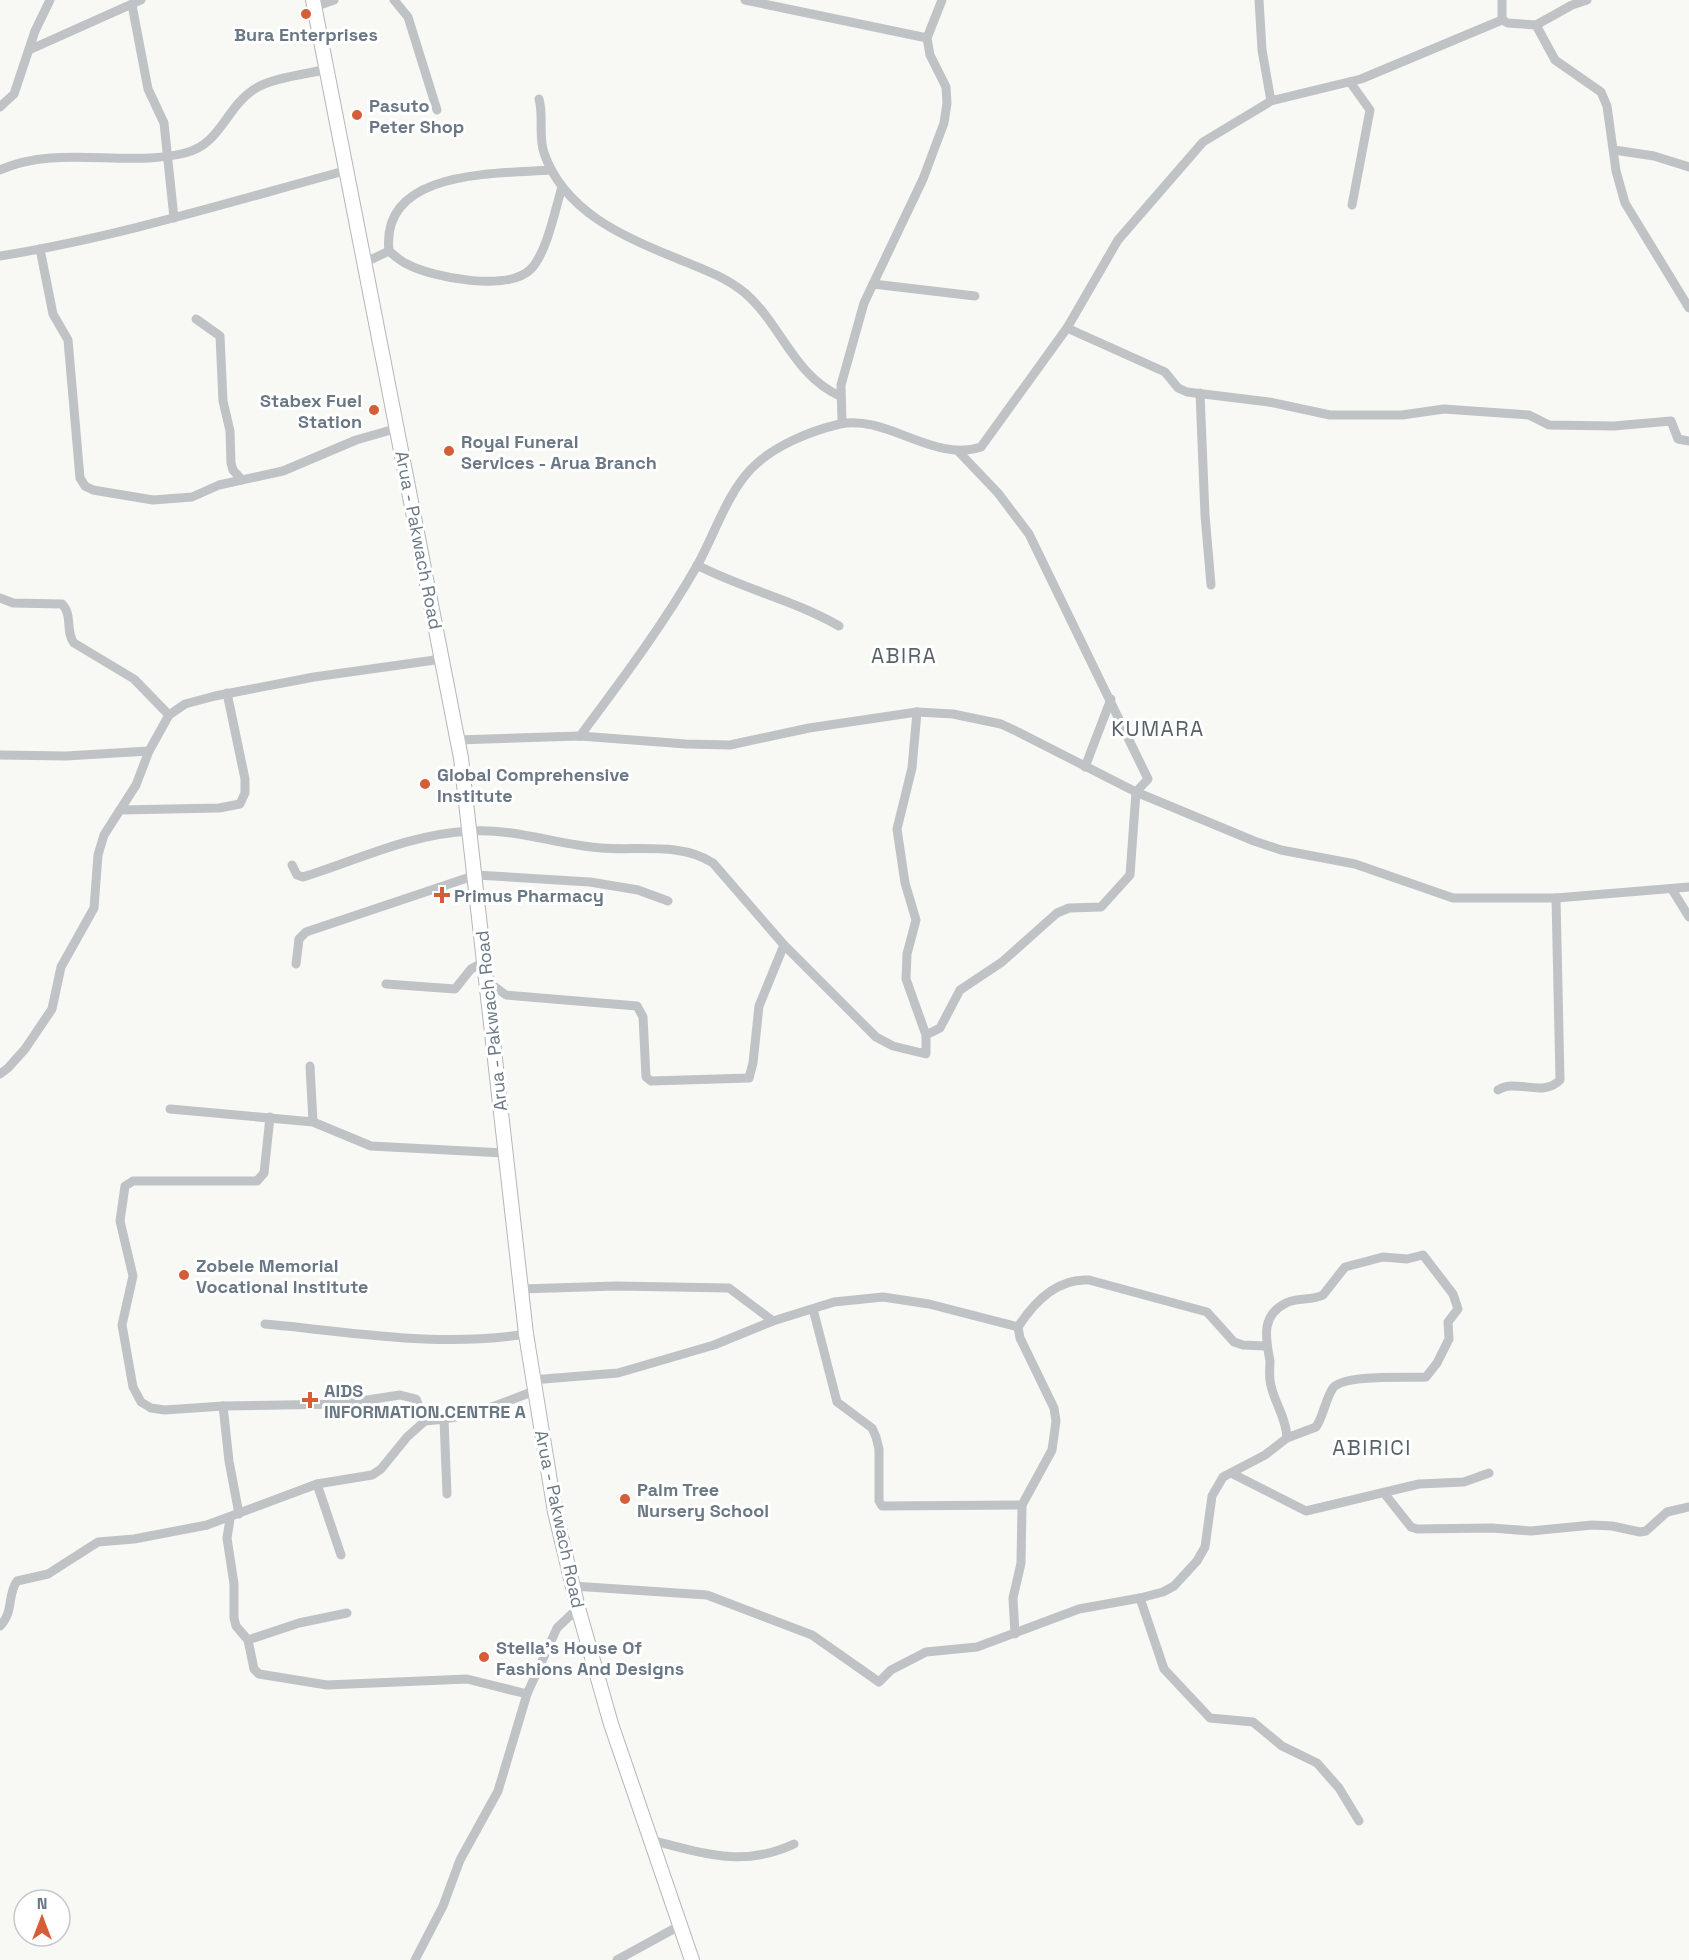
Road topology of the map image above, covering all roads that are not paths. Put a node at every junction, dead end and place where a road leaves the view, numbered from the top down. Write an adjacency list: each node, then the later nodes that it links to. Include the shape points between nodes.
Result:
1 (50, 0): 15 (street)
2 (141, 0): 11 (street)
3 (334, 0): 10 (street)
4 (394, 0): 21 (street, via 408,17)
5 (745, 0): 14 (street)
6 (942, 0): 14 (street)
7 (1259, 0): 19 (street)
8 (1502, 0): 12 (street)
9 (1587, 0): 13 (street)
10 (314, 3): 16 (main road, Arua - Pakwach Road)
11 (132, 5): 15 (street); 23 (street, via 148,89 164,123)
12 (1502, 20): 13 (street); 17 (street)
13 (1536, 25): 22 (street, via 1555,60 1601,92)
14 (927, 38): 35 (street, via 930,55 946,87 945,114 923,179)
15 (28, 50): 20 (street, via 14,94)
16 (327, 69): 23 (street, via 255,89 211,141 193,151); 26 (main road, Arua - Pakwach Road)
17 (1350, 82): 19 (street); 29 (street, via 1370,110)
18 (539, 99): 27 (street, via 543,112 542,140)
19 (1271, 101): 39 (street, via 1218,131 1187,158 1118,240)
20 (0, 107)
21 (437, 110)
22 (1614, 150): 24 (street); 37 (street, via 1625,203)
23 (167, 156): 25 (street, via 36,159); 30 (street)
24 (1689, 167)
25 (0, 170)
26 (348, 170): 30 (street); 34 (main road, Arua - Pakwach Road)
27 (551, 170): 28 (street); 32 (street, via 472,177 417,191 408,196 392,218 387,230)
28 (562, 187): 32 (street, via 540,254 530,270 518,276 490,282 442,275 412,267); 41 (street, via 587,212 636,242 712,272 746,294 812,378)
29 (1353, 205)
30 (174, 218): 31 (street)
31 (40, 249): 33 (street); 46 (street, via 53,314 68,340 74,429 83,485 113,495 153,500 192,497 215,486)
32 (389, 251): 34 (street)
33 (0, 256)
34 (366, 262): 43 (main road, Arua - Pakwach Road)
35 (873, 284): 36 (street); 41 (street, via 861,312)
36 (975, 296)
37 (1689, 309)
38 (196, 319): 46 (street, via 220,336 231,463)
39 (1067, 328): 40 (street, via 1165,372 1181,390); 45 (street, via 984,444)
40 (1200, 393): 44 (street, via 1330,415 1402,415 1444,409 1529,415 1549,425 1614,426 1671,421 1678,439); 48 (street)
41 (840, 396): 42 (street)
42 (842, 423): 45 (street, via 871,426); 47 (street, via 788,443 752,468)
43 (398, 428): 46 (street, via 356,440 283,471); 51 (main road, Arua - Pakwach Road)
44 (1689, 441)
45 (958, 451): 53 (street, via 998,493 1029,534)
46 (242, 480)
47 (697, 565): 50 (street); 56 (street, via 643,650)
48 (1211, 585)
49 (0, 598): 55 (street, via 13,603 62,604 68,612 69,633 74,643 134,679)
50 (839, 626)
51 (442, 659): 52 (street); 57 (main road, Arua - Pakwach Road)
52 (227, 693): 55 (street, via 185,704); 62 (street, via 245,779 241,803 219,808)
53 (1111, 699): 60 (street); 61 (street, via 1148,776)
54 (917, 712): 56 (street, via 809,728 730,745); 60 (street, via 953,714 1001,724); 76 (street, via 912,768 897,829 905,883 916,920 907,954 906,979)
55 (168, 715): 58 (street)
56 (580, 736): 57 (street)
57 (458, 740): 63 (main road, Arua - Pakwach Road)
58 (149, 751): 59 (street); 62 (street, via 141,776)
59 (0, 755)
60 (1085, 767): 61 (street)
61 (1136, 792): 68 (street, via 1268,846 1355,864 1452,898); 76 (street, via 1130,875 1125,883 1101,907 1069,908 1057,913 1009,957 966,985 953,1000 940,1028)
62 (120, 810): 78 (street, via 99,849 94,908 61,967 46,1019)
63 (470, 831): 64 (street, via 402,843 304,877 297,875); 65 (main road, Arua - Pakwach Road); 71 (street, via 542,837 597,848 659,849 700,856 722,873)
64 (292, 865)
65 (476, 875): 69 (street, via 590,882 638,890); 72 (main road, Arua - Pakwach Road); 73 (street, via 306,932 299,939)
66 (1689, 887): 67 (street)
67 (1673, 891): 68 (street); 70 (street)
68 (1556, 898): 79 (street, via 1560,1080 1545,1088)
69 (668, 901)
70 (1689, 917)
71 (784, 945): 74 (street, via 759,1006 749,1078 651,1081 646,1077 643,1017 637,1006 506,995); 76 (street, via 884,1042 926,1054)
72 (484, 962): 74 (main road, Arua - Pakwach Road); 75 (street, via 471,969 455,989)
73 (296, 964)
74 (487, 981): 83 (main road, Arua - Pakwach Road)
75 (386, 984)
76 (926, 1035)
77 (310, 1066): 82 (street)
78 (0, 1074)
79 (1498, 1090)
80 (170, 1109): 81 (street)
81 (270, 1118): 82 (street); 92 (street, via 264,1173 257,1181 134,1181 125,1186 123,1194 121,1229 133,1276 122,1325 133,1388 141,1402 151,1408)
82 (313, 1122): 83 (street, via 371,1146)
83 (504, 1153): 84 (main road, Arua - Pakwach Road)
84 (521, 1289): 86 (street, via 729,1288); 89 (main road, Arua - Pakwach Road)
85 (813, 1310): 86 (street); 88 (street, via 834,1302 883,1298 929,1304); 101 (street, via 837,1402 872,1428 876,1437 882,1506)
86 (773, 1320): 91 (street, via 714,1345 618,1373)
87 (266, 1324): 89 (street, via 400,1340 488,1340)
88 (1018, 1328): 90 (street, via 1054,1287 1072,1280 1089,1280 1208,1312 1234,1342); 101 (street, via 1054,1408 1056,1421 1052,1450)
89 (526, 1334): 91 (main road, Arua - Pakwach Road)
90 (1265, 1346): 95 (street, via 1270,1381 1286,1421); 95 (street, via 1268,1326 1280,1307 1323,1295 1344,1267 1383,1257 1407,1259 1423,1255 1457,1303 1457,1312 1448,1322 1449,1339 1426,1377 1353,1378 1340,1382 1316,1427)
91 (533, 1385): 93 (street, via 487,1409); 106 (main road, Arua - Pakwach Road, via 555,1512)
92 (223, 1406): 94 (street, via 341,1404 400,1395 416,1399); 103 (street)
93 (444, 1420): 94 (street); 100 (street)
94 (425, 1421): 98 (street, via 377,1472)
95 (1287, 1437): 96 (street)
96 (1231, 1473): 99 (street, via 1306,1511); 107 (street, via 1217,1484 1212,1496 1208,1535 1197,1561 1174,1586)
97 (1489, 1473): 99 (street, via 1464,1482 1419,1484)
98 (317, 1484): 103 (street); 105 (street)
99 (1384, 1493): 102 (street, via 1411,1527 1417,1529 1531,1531 1592,1525 1640,1532 1667,1512)
100 (447, 1494)
101 (1022, 1505): 111 (street, via 1021,1563 1013,1598)
102 (1689, 1507)
103 (239, 1514): 104 (street)
104 (230, 1519): 110 (street, via 95,1543 48,1574 17,1581 11,1609); 112 (street, via 227,1538 234,1618)
105 (341, 1554)
106 (573, 1586): 108 (main road, Arua - Pakwach Road); 111 (street, via 707,1595 812,1635 876,1682 926,1652 977,1647)
107 (1140, 1598): 111 (street, via 1079,1609); 114 (street, via 1159,1661 1210,1718 1253,1722 1282,1746 1317,1763 1340,1788)
108 (578, 1608): 113 (street, via 557,1628); 115 (main road, Arua - Pakwach Road, via 627,1777)
109 (347, 1612): 112 (street)
110 (0, 1626)
111 (1015, 1634)
112 (248, 1640): 113 (street, via 254,1669 259,1674 327,1685 467,1679)
113 (527, 1694): 118 (street, via 498,1791 460,1860 443,1906)
114 (1359, 1821)
115 (651, 1840): 116 (street, via 731,1858 766,1856); 117 (main road, Arua - Pakwach Road)
116 (794, 1844)
117 (679, 1926): 119 (street); 120 (main road, Arua - Pakwach Road)
118 (415, 1960)
119 (617, 1960)
120 (692, 1960)

